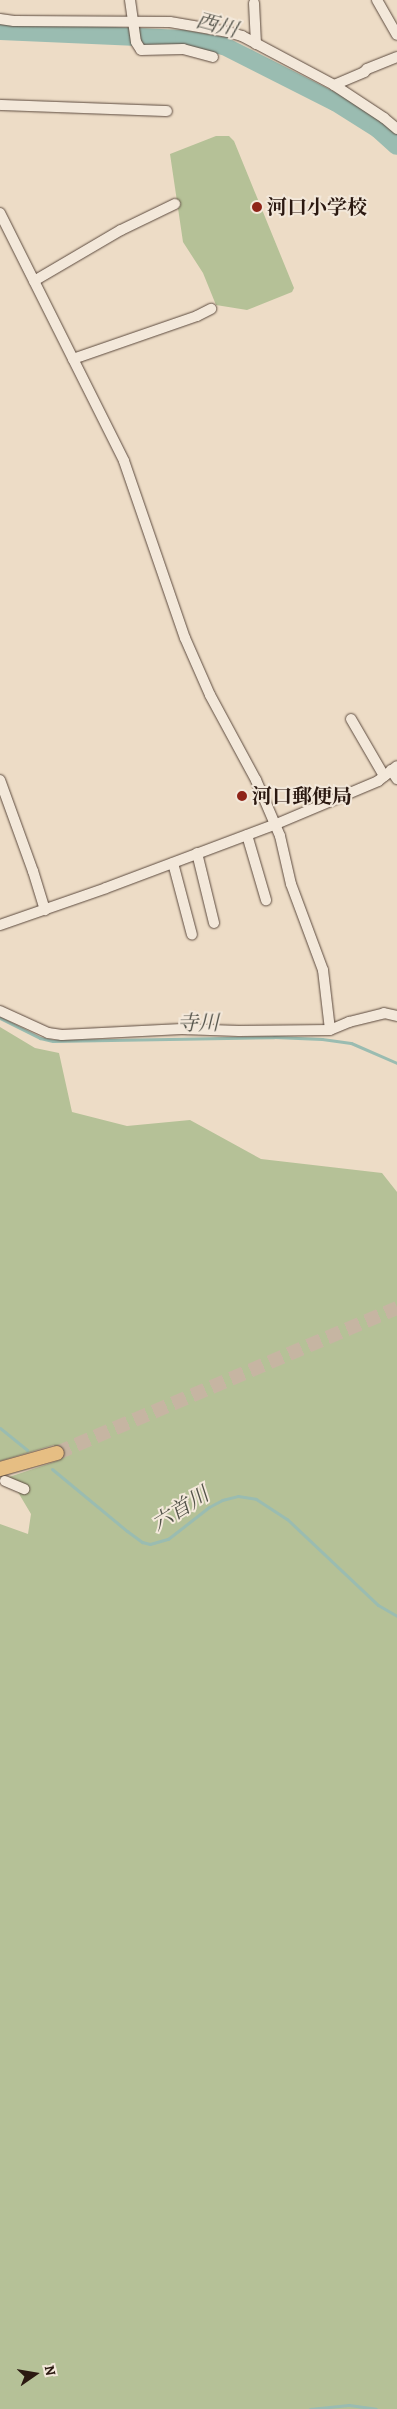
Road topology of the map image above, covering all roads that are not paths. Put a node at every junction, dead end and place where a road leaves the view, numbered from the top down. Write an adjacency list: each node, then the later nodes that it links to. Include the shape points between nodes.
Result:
1 (130, 0): 5 (street)
2 (377, 0): 6 (street)
3 (254, 3): 7 (street)
4 (0, 19): 5 (street)
5 (133, 23): 7 (street, via 170,22 210,27 242,36); 8 (street, via 141,50 183,49)
6 (397, 35)
7 (256, 44): 10 (street)
8 (213, 56)
9 (397, 57): 10 (street)
10 (334, 85): 13 (street)
11 (0, 104): 12 (street)
12 (167, 111)
13 (397, 130)
14 (175, 204): 17 (street, via 121,230)
15 (0, 213): 16 (street)
16 (5, 233): 17 (street)
17 (34, 281): 19 (street)
18 (211, 309): 19 (street)
19 (73, 359): 23 (street, via 124,461 185,638 210,695 256,780)
20 (351, 719): 21 (street)
21 (392, 773): 23 (street)
22 (0, 780): 28 (street)
23 (274, 825): 24 (street); 34 (street, via 280,836 291,884 323,970)
24 (247, 835): 25 (street); 27 (street)
25 (197, 854): 26 (street); 29 (street)
26 (173, 863): 28 (street); 31 (street)
27 (266, 900)
28 (44, 910): 30 (street)
29 (214, 923)
30 (0, 925)
31 (192, 935)
32 (0, 1010): 34 (street, via 48,1033 62,1035 182,1029)
33 (397, 1016): 34 (street, via 384,1013)
34 (330, 1030)
35 (57, 1453): 36 (highway)
36 (2, 1475): 37 (street)
37 (24, 1489)

